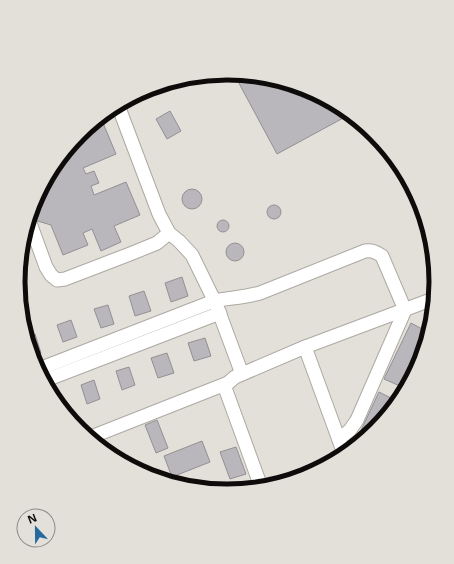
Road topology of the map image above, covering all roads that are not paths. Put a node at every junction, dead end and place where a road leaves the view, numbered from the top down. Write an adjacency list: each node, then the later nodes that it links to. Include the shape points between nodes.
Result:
1 (120, 111): 3 (lane, via 159,214)
2 (32, 229): 3 (lane, via 46,268 57,280 157,243)
3 (169, 233): 5 (lane, via 192,255)
4 (428, 301): 6 (lane)
5 (217, 307): 6 (lane, via 236,297 260,293 371,250 382,256); 8 (lane); 9 (lane); 10 (lane)
6 (405, 310): 7 (lane); 13 (lane, via 357,420)
7 (305, 348): 10 (lane); 13 (lane)
8 (44, 367)
9 (50, 378)
10 (233, 379): 11 (lane, via 224,377); 12 (lane); 14 (lane)
11 (89, 430)
12 (95, 435)
13 (341, 445)
14 (259, 481)

